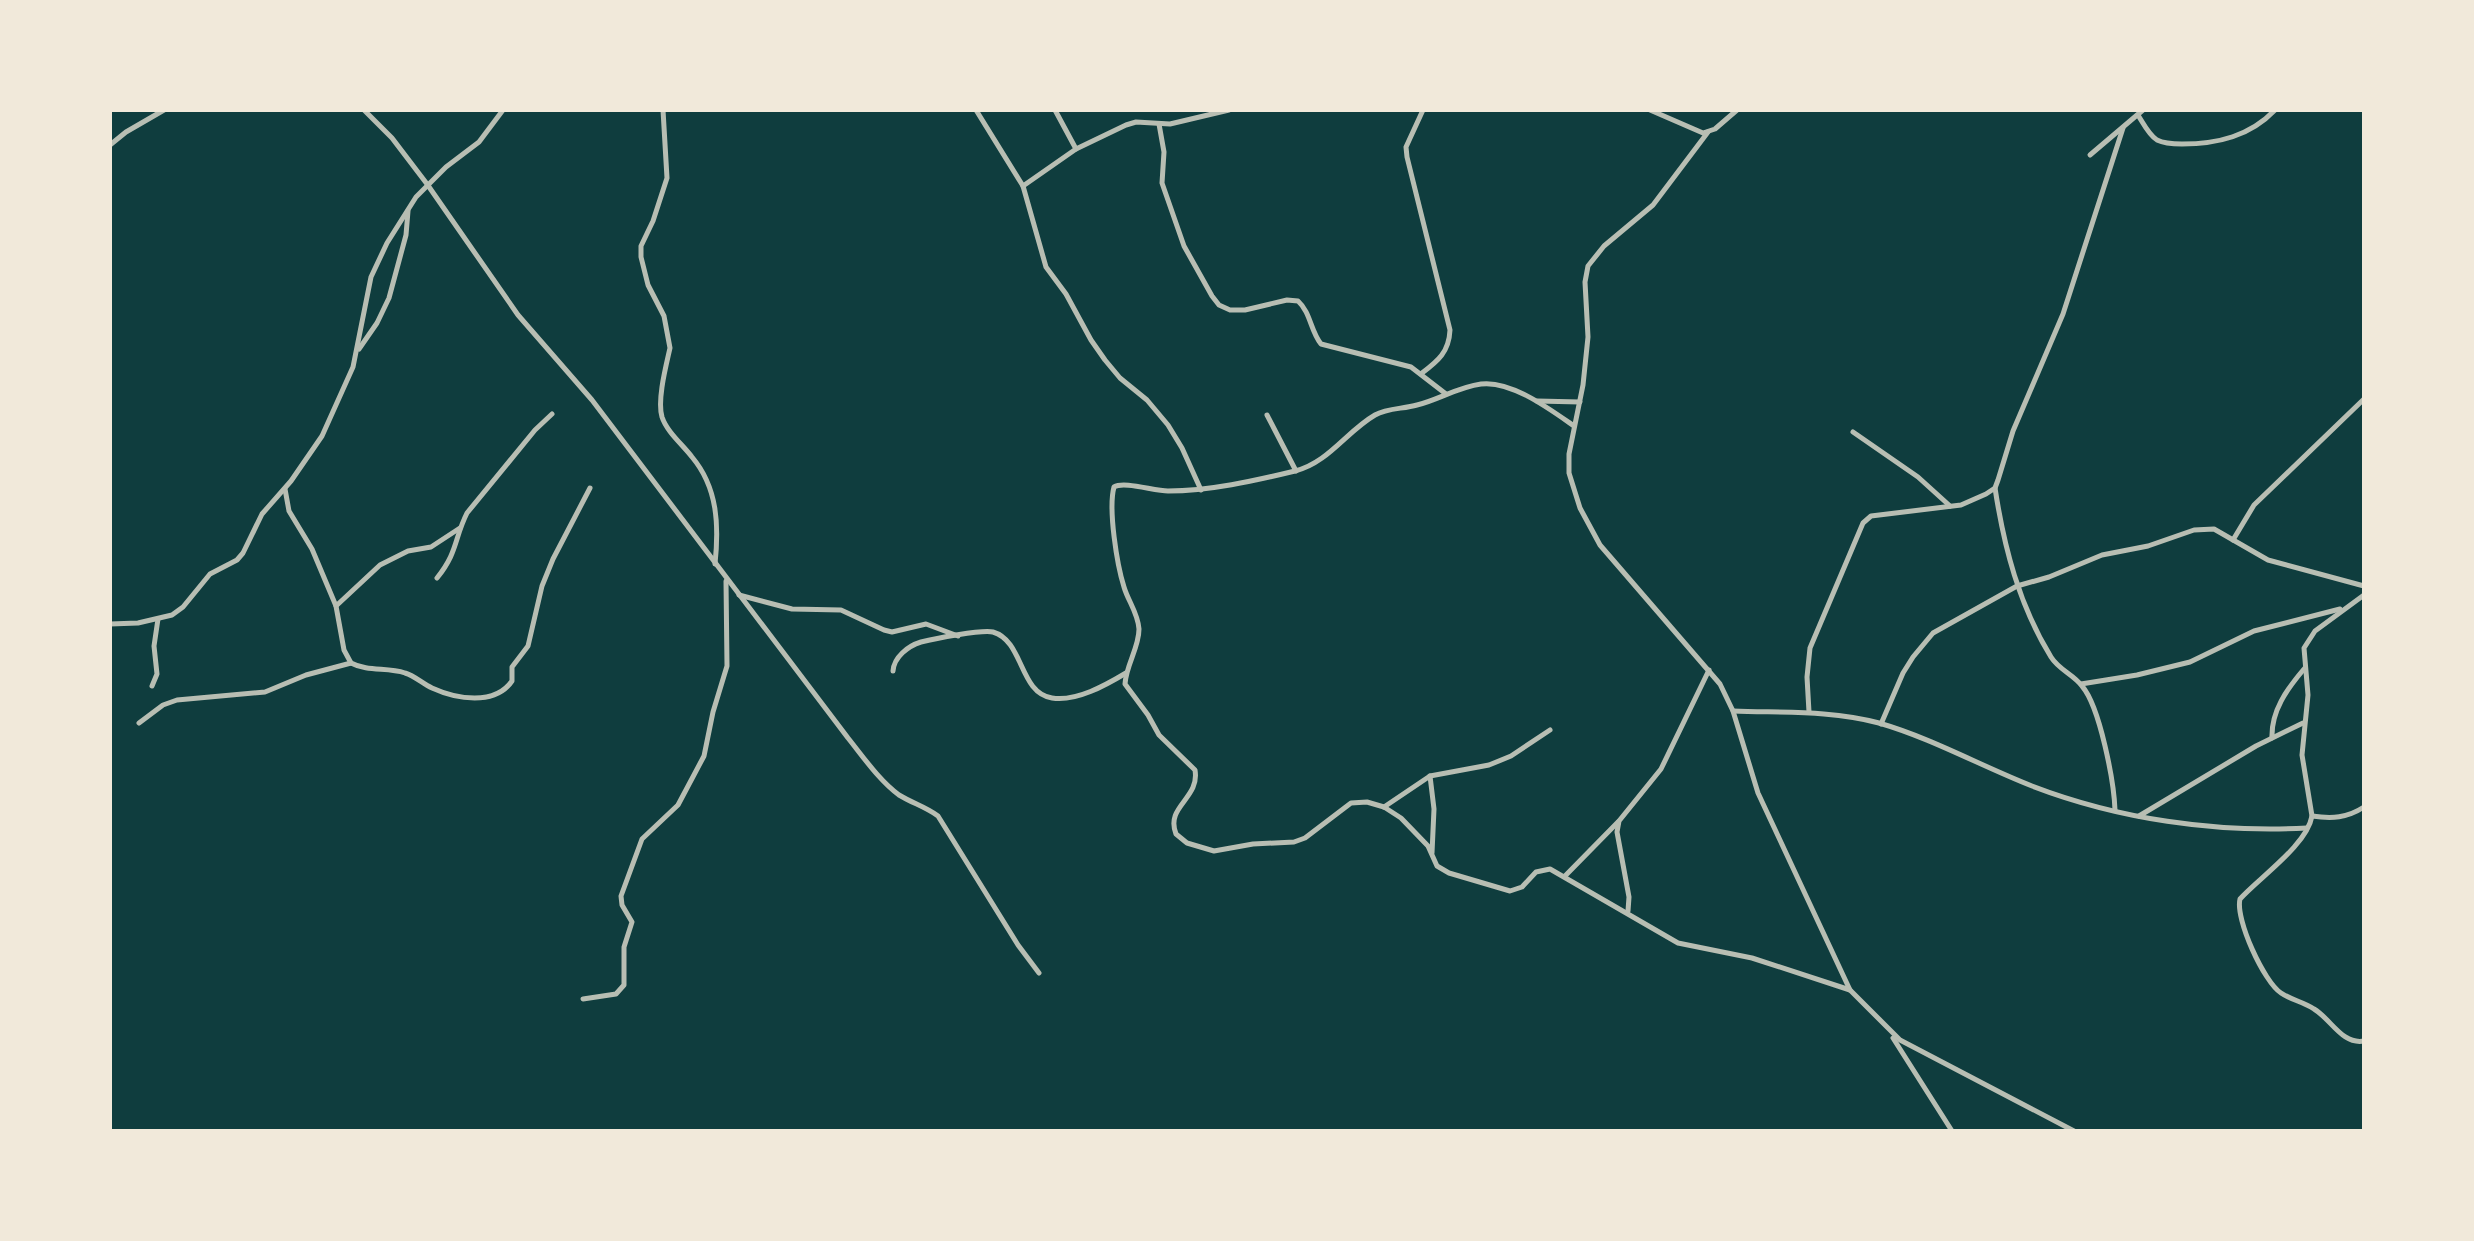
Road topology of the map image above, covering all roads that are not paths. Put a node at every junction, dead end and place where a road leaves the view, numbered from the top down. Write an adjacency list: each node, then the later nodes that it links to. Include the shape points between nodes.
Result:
1 (164, 110): 18 (street)
2 (364, 110): 21 (street)
3 (503, 110): 21 (street, via 479,142)
4 (663, 110): 42 (street, via 667,178 641,257 670,348 662,416 696,461 717,509)
5 (976, 110): 22 (street)
6 (1055, 110): 19 (street)
7 (1229, 110): 15 (street)
8 (1423, 110): 25 (street, via 1406,147 1450,342 1442,357)
9 (1650, 110): 14 (street)
10 (1667, 110): 14 (street)
11 (1737, 110): 17 (street)
12 (2275, 110): 13 (street, via 2249,131 2197,144 2156,139)
13 (2140, 112): 16 (street)
14 (1664, 117): 17 (street)
15 (1159, 124): 19 (street, via 1126,125); 25 (street, via 1162,183 1184,246 1219,305 1245,310 1293,299 1305,307 1315,337 1324,345)
16 (2123, 128): 20 (street); 37 (street, via 2063,314)
17 (1708, 132): 29 (street, via 1653,205 1588,266 1588,337)
18 (110, 145)
19 (1076, 149): 22 (street)
20 (2090, 155)
21 (427, 184): 23 (street); 42 (street, via 509,303 592,400)
22 (1023, 186): 38 (street, via 1046,267 1105,360 1168,425)
23 (408, 210): 24 (street, via 371,277); 24 (street, via 389,298)
24 (356, 353): 35 (street, via 322,436)
25 (1422, 373): 26 (street)
26 (1446, 394): 28 (street, via 1488,384); 34 (street, via 1374,416 1326,455)
27 (2364, 399): 41 (street, via 2254,505)
28 (1536, 401): 29 (street); 32 (street)
29 (1580, 402): 32 (street)
30 (552, 414): 40 (street, via 474,504)
31 (1267, 415): 34 (street)
32 (1574, 426): 56 (street, via 1569,473 1589,527)
33 (1853, 432): 39 (street, via 1918,477)
34 (1296, 471): 38 (street)
35 (285, 488): 49 (street, via 289,511); 51 (street, via 262,514 237,560 210,574 183,607)
36 (590, 488): 54 (street, via 553,559 528,646 511,668 507,688 466,698 443,693 407,673)
37 (1995, 488): 39 (street, via 1975,501); 45 (street)
38 (1201, 490): 58 (street, via 1147,490 1123,483 1114,487 1117,549 1139,630)
39 (1950, 507): 62 (street, via 1871,516 1863,523 1810,648)
40 (460, 528): 43 (street, via 454,555); 49 (street, via 431,547 380,565)
41 (2233, 540): 45 (street, via 2217,530 2194,530); 46 (street, via 2268,560)
42 (715, 565): 44 (street)
43 (437, 578)
44 (726, 580): 47 (street); 81 (street, via 727,666 704,756 682,800 642,839 621,896 632,922 624,947 624,985 616,994)
45 (2017, 586): 59 (street, via 2052,660); 65 (street, via 1924,642 1903,673)
46 (2364, 586)
47 (738, 595): 53 (street, via 792,609 841,610 892,632 926,624); 79 (street, via 883,781 938,816)
48 (2364, 595): 50 (street)
49 (336, 606): 54 (street)
50 (2341, 609): 55 (street, via 2306,642); 59 (street, via 2254,631 2190,662)
51 (158, 619): 52 (street); 60 (street)
52 (110, 624)
53 (958, 636): 57 (street, via 914,644 899,656); 58 (street, via 998,633 1035,689 1050,698 1084,693)
54 (351, 663): 64 (street, via 265,692 177,700)
55 (2305, 668): 63 (street); 67 (street, via 2279,706)
56 (1709, 670): 61 (street); 74 (street, via 1661,769)
57 (893, 671)
58 (1127, 672): 69 (street, via 1126,688 1154,729 1195,770 1196,784 1173,824 1187,843 1222,851 1294,842 1351,803)
59 (2081, 684): 71 (street, via 2109,763)
60 (152, 686)
61 (1733, 711): 62 (street); 80 (street, via 1758,793)
62 (1809, 712): 65 (street)
63 (2304, 722): 67 (street); 73 (street, via 2302,755)
64 (139, 723)
65 (1881, 724): 71 (street, via 2036,787)
66 (1550, 730): 68 (street, via 1489,765)
67 (2272, 738): 72 (street)
68 (1430, 776): 69 (street); 76 (street)
69 (1384, 807): 76 (street, via 1412,828)
70 (2364, 807): 73 (street, via 2346,817)
71 (2115, 810): 72 (street)
72 (2139, 816): 75 (street, via 2238,829)
73 (2312, 816): 75 (street)
74 (1619, 821): 77 (street); 78 (street)
75 (2307, 828): 83 (street, via 2240,899 2241,921 2273,987 2316,1009 2347,1038)
76 (1432, 854): 77 (street, via 1441,869 1501,890 1518,889 1541,870)
77 (1565, 876): 78 (street)
78 (1628, 912): 80 (street, via 1678,943 1769,963)
79 (1039, 973)
80 (1850, 990): 82 (street)
81 (583, 999)
82 (1888, 1030): 84 (street); 85 (street)
83 (2364, 1041)
84 (1952, 1131)
85 (2074, 1131)

